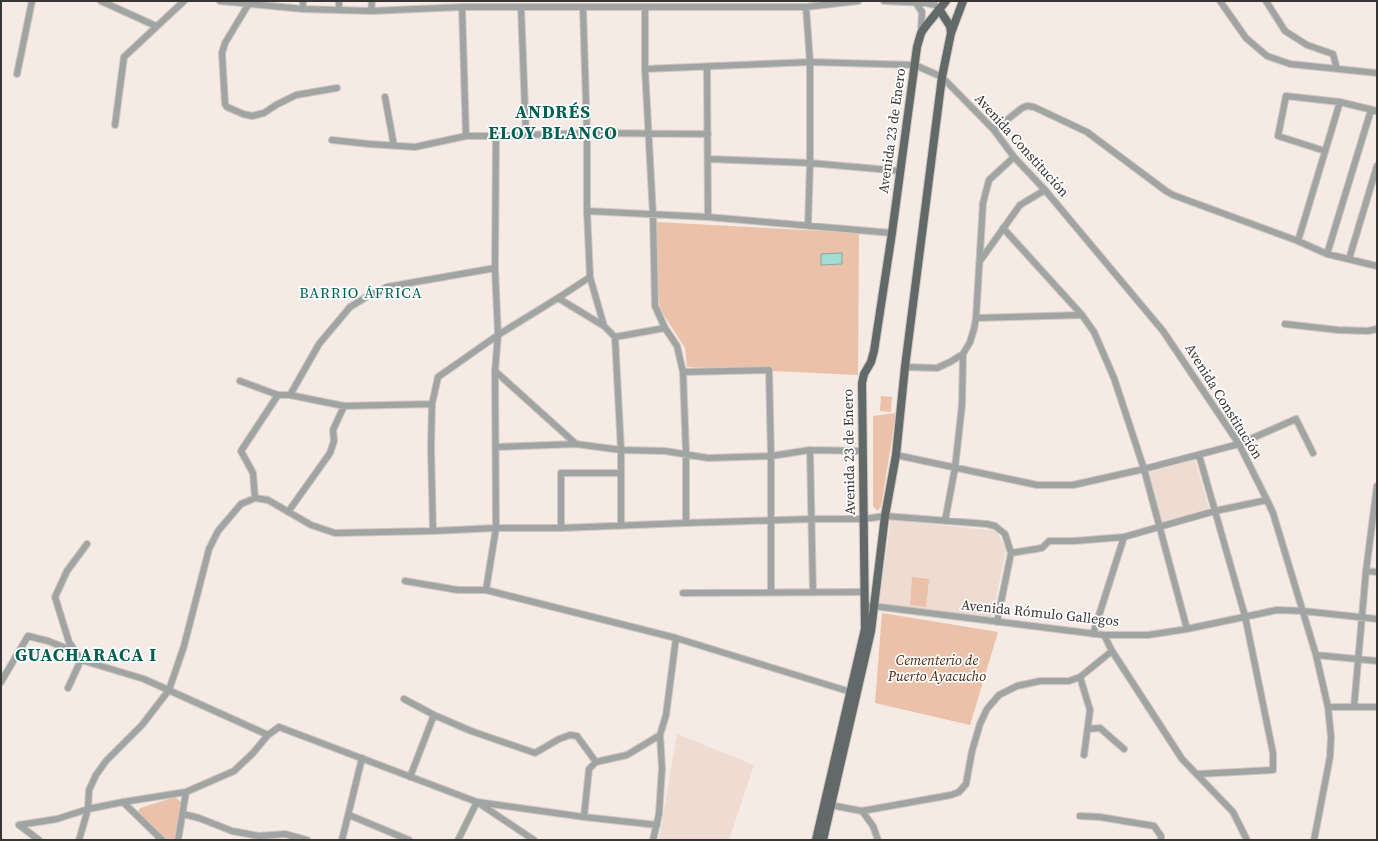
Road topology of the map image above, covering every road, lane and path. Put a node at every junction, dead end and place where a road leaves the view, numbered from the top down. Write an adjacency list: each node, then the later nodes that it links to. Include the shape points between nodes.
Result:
1 (32, 1): 37 (street)
2 (101, 1): 28 (street)
3 (184, 1): 28 (street)
4 (220, 1): 16 (street)
5 (303, 1): 22 (street)
6 (339, 1): 24 (street)
7 (372, 1): 25 (street)
8 (858, 1): 20 (street)
9 (884, 1): 14 (street)
10 (946, 1): 23 (main road, Avenida 23 de Enero)
11 (963, 1): 30 (main road, Avenida 23 de Enero)
12 (1220, 1): 35 (street, via 1246,38 1267,56 1290,64)
13 (1266, 1): 35 (street, via 1285,31 1307,45 1333,54)
14 (916, 3): 23 (street, via 930,4); 29 (street, via 922,12)
15 (272, 4): 16 (street); 22 (street)
16 (248, 5): 39 (street, via 222,54 227,107 252,116 264,113 296,95)
17 (462, 7): 18 (street); 25 (street); 49 (street)
18 (521, 7): 21 (street); 48 (street)
19 (645, 7): 20 (street); 21 (street); 34 (street)
20 (806, 7): 31 (street)
21 (583, 8): 45 (street)
22 (303, 9): 24 (street)
23 (939, 9): 26 (main road); 27 (main road, Avenida 23 de Enero)
24 (339, 10): 25 (street)
25 (371, 11)
26 (947, 20): 27 (main road, via 938,17); 30 (main road)
27 (929, 21): 29 (main road, Avenida 23 de Enero)
28 (156, 26): 43 (street, via 124,57)
29 (921, 33): 32 (main road, Avenida 23 de Enero)
30 (951, 33): 38 (main road, Avenida 23 de Enero)
31 (810, 62): 32 (street); 33 (street); 56 (street)
32 (915, 65): 38 (street, Avenida Constitución); 58 (main road, Avenida 23 de Enero)
33 (707, 67): 34 (street); 47 (street)
34 (645, 69): 46 (street)
35 (1337, 69): 36 (street)
36 (1377, 73)
37 (18, 74)
38 (942, 77): 44 (street, Avenida Constitución); 83 (main road, Avenida 23 de Enero)
39 (337, 88)
40 (385, 97): 52 (street)
41 (1340, 102): 42 (street); 53 (street); 53 (street, via 1286,96 1278,136)
42 (1374, 110): 67 (street)
43 (115, 125)
44 (994, 130): 54 (street, Avenida Constitución); 66 (street, via 1022,108 1034,107 1087,132 1173,195)
45 (586, 133): 46 (street); 48 (street); 60 (street)
46 (648, 133): 47 (street); 61 (street)
47 (708, 134): 55 (street)
48 (526, 135): 50 (street)
49 (466, 136): 50 (street); 52 (street, via 415,147)
50 (496, 136): 71 (street)
51 (332, 140): 52 (street)
52 (394, 146)
53 (1325, 151): 66 (street)
54 (1014, 157): 59 (street, Avenida Constitución); 69 (street, via 989,180 983,203)
55 (708, 159): 56 (street); 62 (street)
56 (810, 163): 58 (street); 63 (street)
57 (1377, 166): 68 (street)
58 (900, 171): 65 (main road, Avenida 23 de Enero)
59 (1045, 190): 64 (street, via 1020,205); 92 (street, Avenida Constitución, via 1163,330)
60 (587, 211): 61 (street); 72 (street)
61 (653, 215): 62 (street); 78 (street, via 655,306)
62 (708, 218): 63 (street)
63 (808, 226): 65 (street)
64 (1002, 228): 69 (street); 74 (street)
65 (892, 232): 96 (main road, Avenida 23 de Enero, via 874,352 862,383)
66 (1298, 241): 67 (street)
67 (1327, 254): 68 (street)
68 (1349, 259): 70 (street)
69 (979, 262): 75 (street)
70 (1377, 266)
71 (495, 268): 80 (street); 88 (street, via 387,287 350,307 319,344)
72 (590, 276): 73 (street); 77 (street)
73 (558, 298): 77 (street); 80 (street)
74 (1082, 315): 75 (street); 103 (street, via 1094,332 1114,378)
75 (976, 318): 82 (street, via 970,342)
76 (1285, 324): 79 (street, via 1338,330)
77 (604, 326): 81 (street)
78 (665, 328): 81 (street); 85 (street, via 677,346)
79 (1377, 329)
80 (498, 334): 84 (street); 89 (street, via 438,377)
81 (615, 337): 94 (street)
82 (963, 354): 83 (street, via 937,368); 102 (street, via 962,404)
83 (905, 367): 99 (main road, Avenida 23 de Enero)
84 (495, 371): 91 (street); 93 (street)
85 (683, 372): 97 (street); 101 (street, via 769,370)
86 (240, 381): 87 (street)
87 (278, 395): 88 (street); 106 (street, via 241,451 253,473)
88 (290, 395): 90 (street)
89 (432, 404): 90 (street); 120 (street)
90 (344, 406): 109 (street, via 334,430 330,453)
91 (576, 444): 93 (street); 94 (street)
92 (1238, 444): 98 (street, via 1296,419); 100 (street); 107 (street, Avenida Constitución)
93 (496, 447): 118 (street)
94 (621, 450): 97 (street); 104 (street)
95 (810, 450): 96 (street); 101 (street); 111 (street)
96 (862, 451): 112 (main road, Avenida 23 de Enero)
97 (686, 453): 101 (street, via 708,458); 115 (street)
98 (1313, 453)
99 (896, 455): 102 (street); 110 (main road, Avenida 23 de Enero)
100 (1199, 455): 103 (street); 108 (street)
101 (771, 456): 113 (street)
102 (955, 468): 103 (street, via 1049,486 1073,485); 114 (street)
103 (1144, 469): 117 (street)
104 (621, 473): 116 (street); 119 (street, via 560,474)
105 (1377, 486): 124 (street)
106 (256, 498): 109 (street, via 268,500); 150 (street, via 241,504 232,513 218,531 209,549 184,646)
107 (1267, 500): 108 (street); 133 (street, Avenida Constitución)
108 (1215, 511): 117 (street); 134 (street)
109 (288, 512): 120 (street, via 311,525 336,533)
110 (885, 516): 112 (street); 114 (street); 132 (main road, Avenida 23 de Enero)
111 (812, 519): 112 (street); 113 (street); 131 (street)
112 (864, 519): 129 (main road, Avenida 23 de Enero)
113 (770, 521): 115 (street); 128 (street)
114 (945, 521): 123 (street, via 995,526 1005,534)
115 (686, 523): 116 (street)
116 (621, 526): 119 (street)
117 (1160, 526): 121 (street); 138 (street)
118 (496, 528): 119 (street); 120 (street); 127 (street)
119 (561, 528)
120 (433, 531)
121 (1124, 537): 123 (street, via 1050,541 1042,548); 139 (street)
122 (87, 544): 145 (street, via 67,571 55,597 69,642)
123 (1011, 553): 137 (street)
124 (1366, 571): 125 (street); 135 (street)
125 (1377, 572)
126 (405, 581): 127 (street, via 458,590)
127 (486, 590): 141 (street)
128 (770, 592): 130 (street); 131 (street)
129 (864, 592): 131 (street); 132 (main road, Avenida 23 de Enero)
130 (683, 593)
131 (813, 593)
132 (869, 606): 137 (street, Avenida Rómulo Gallegos); 151 (main road, Avenida 23 de Enero)
133 (1303, 611): 134 (street, Avenida Rómulo Gallegos, via 1277,610); 135 (street, Avenida Rómulo Gallegos); 143 (street, Avenida Constitución)
134 (1245, 616): 138 (street, Avenida Rómulo Gallegos); 164 (street, via 1273,753 1273,770)
135 (1362, 618): 136 (street, Avenida Rómulo Gallegos); 144 (street)
136 (1377, 620)
137 (997, 622): 139 (street, Avenida Rómulo Gallegos)
138 (1187, 629): 140 (street, Avenida Rómulo Gallegos, via 1148,635)
139 (1093, 634): 140 (street, Avenida Rómulo Gallegos)
140 (1104, 635): 142 (street)
141 (676, 638): 151 (street); 159 (street, via 666,715)
142 (1112, 651): 147 (street); 164 (street, via 1182,759)
143 (1316, 655): 144 (street); 153 (street, Avenida Constitución)
144 (1359, 659): 146 (street); 154 (street)
145 (81, 660): 148 (street, via 66,648 28,636); 149 (street); 150 (street, via 144,679)
146 (1377, 661)
147 (1080, 677): 157 (street, via 1090,710); 171 (street, via 1069,681 1040,681 1017,686 999,695 987,709 980,724 966,784 959,792)
148 (1, 682)
149 (68, 688)
150 (168, 690): 158 (street); 170 (street, via 142,725 96,775 89,790)
151 (854, 693): 169 (main road, Avenida 23 de Enero); 188 (main road, Avenida 23 de Enero)
152 (404, 699): 156 (street)
153 (1328, 707): 154 (street); 193 (street, Avenida Constitución, via 1330,757)
154 (1354, 707): 155 (street)
155 (1377, 707)
156 (434, 715): 163 (street, via 535,753 570,734 577,736); 165 (street)
157 (1088, 729): 160 (street, via 1100,728); 161 (street)
158 (268, 734): 162 (street, via 279,727); 166 (street, via 234,771)
159 (660, 735): 163 (street, via 627,755); 176 (street, via 662,768)
160 (1124, 750)
161 (1084, 755)
162 (362, 758): 165 (street); 173 (street)
163 (596, 762): 175 (street, via 589,769)
164 (1198, 774): 192 (street, via 1233,812)
165 (410, 777): 168 (street)
166 (186, 792): 167 (street); 172 (street)
167 (123, 802): 170 (street); 180 (street)
168 (477, 802): 175 (street); 185 (street); 186 (street)
169 (830, 805): 171 (street); 189 (main road, Avenida 23 de Enero)
170 (88, 809): 178 (street, via 57,819 19,825); 179 (street)
171 (862, 811): 190 (street, via 874,826)
172 (183, 814): 177 (street); 181 (street)
173 (349, 815): 183 (street); 184 (street)
174 (1080, 816): 191 (street, via 1154,826)
175 (584, 817): 176 (street)
176 (657, 825): 187 (street)
177 (259, 838): 182 (street, via 285,834)
178 (35, 839)
179 (79, 840)
180 (162, 840)
181 (178, 840)
182 (306, 840)
183 (342, 840)
184 (409, 840)
185 (458, 840)
186 (534, 840)
187 (653, 840)
188 (816, 840)
189 (823, 840)
190 (878, 840)
191 (1161, 840)
192 (1247, 840)
193 (1314, 840)

